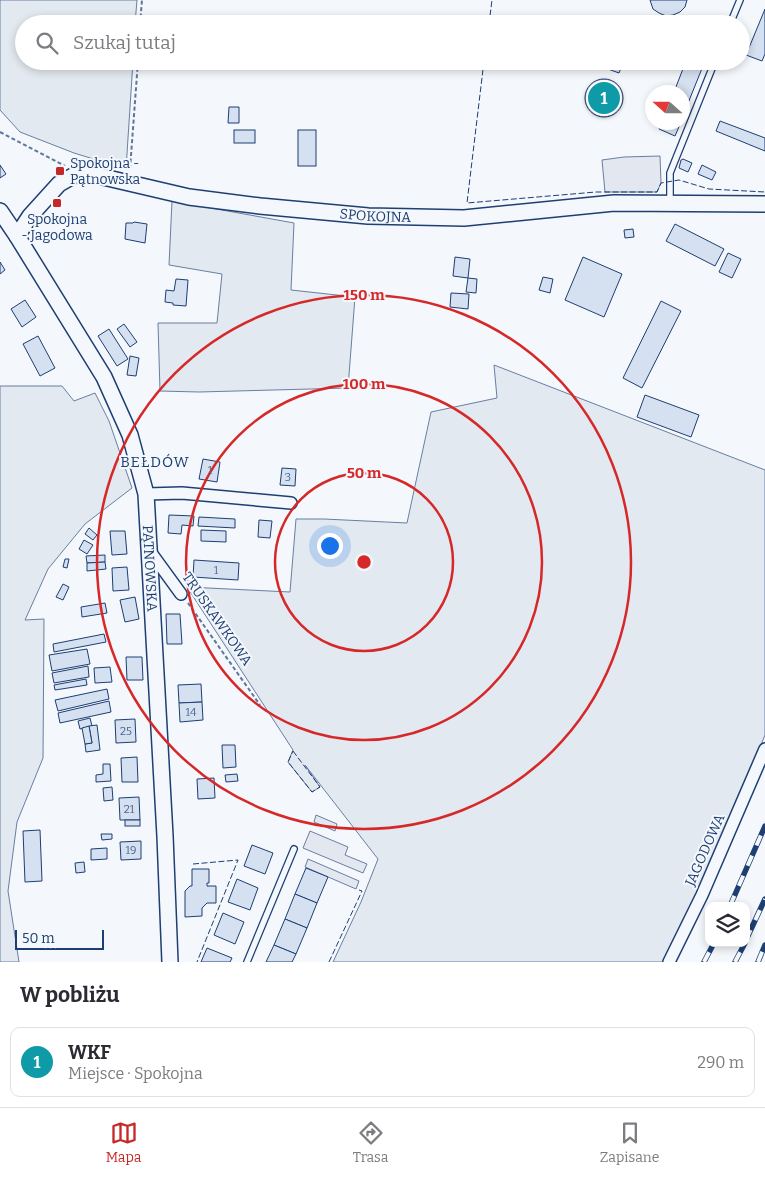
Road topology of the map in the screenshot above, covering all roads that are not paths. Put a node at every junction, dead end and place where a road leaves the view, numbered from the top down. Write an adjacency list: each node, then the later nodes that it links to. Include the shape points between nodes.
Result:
1 (740, 0): 2 (lane)
2 (734, 15)
3 (711, 70): 4 (lane, via 670,173)
4 (670, 204): 5 (street, SPOKOJNA); 7 (street, SPOKOJNA, via 614,203 464,218 368,216 190,197 78,173 59,184)
5 (765, 204)
6 (0, 211): 7 (street, PĄTNOWSKA)
7 (17, 236): 8 (street, PĄTNOWSKA, via 104,377 130,435)
8 (146, 494): 9 (street, via 182,493); 10 (street, PĄTNOWSKA)
9 (291, 503)
10 (149, 550): 11 (street, TRUSKAWKOWA); 14 (street, PĄTNOWSKA)
11 (181, 594)
12 (765, 749): 16 (street, JAGODOWA)
13 (294, 849): 15 (lane)
14 (170, 962)
15 (247, 962)
16 (669, 962)

